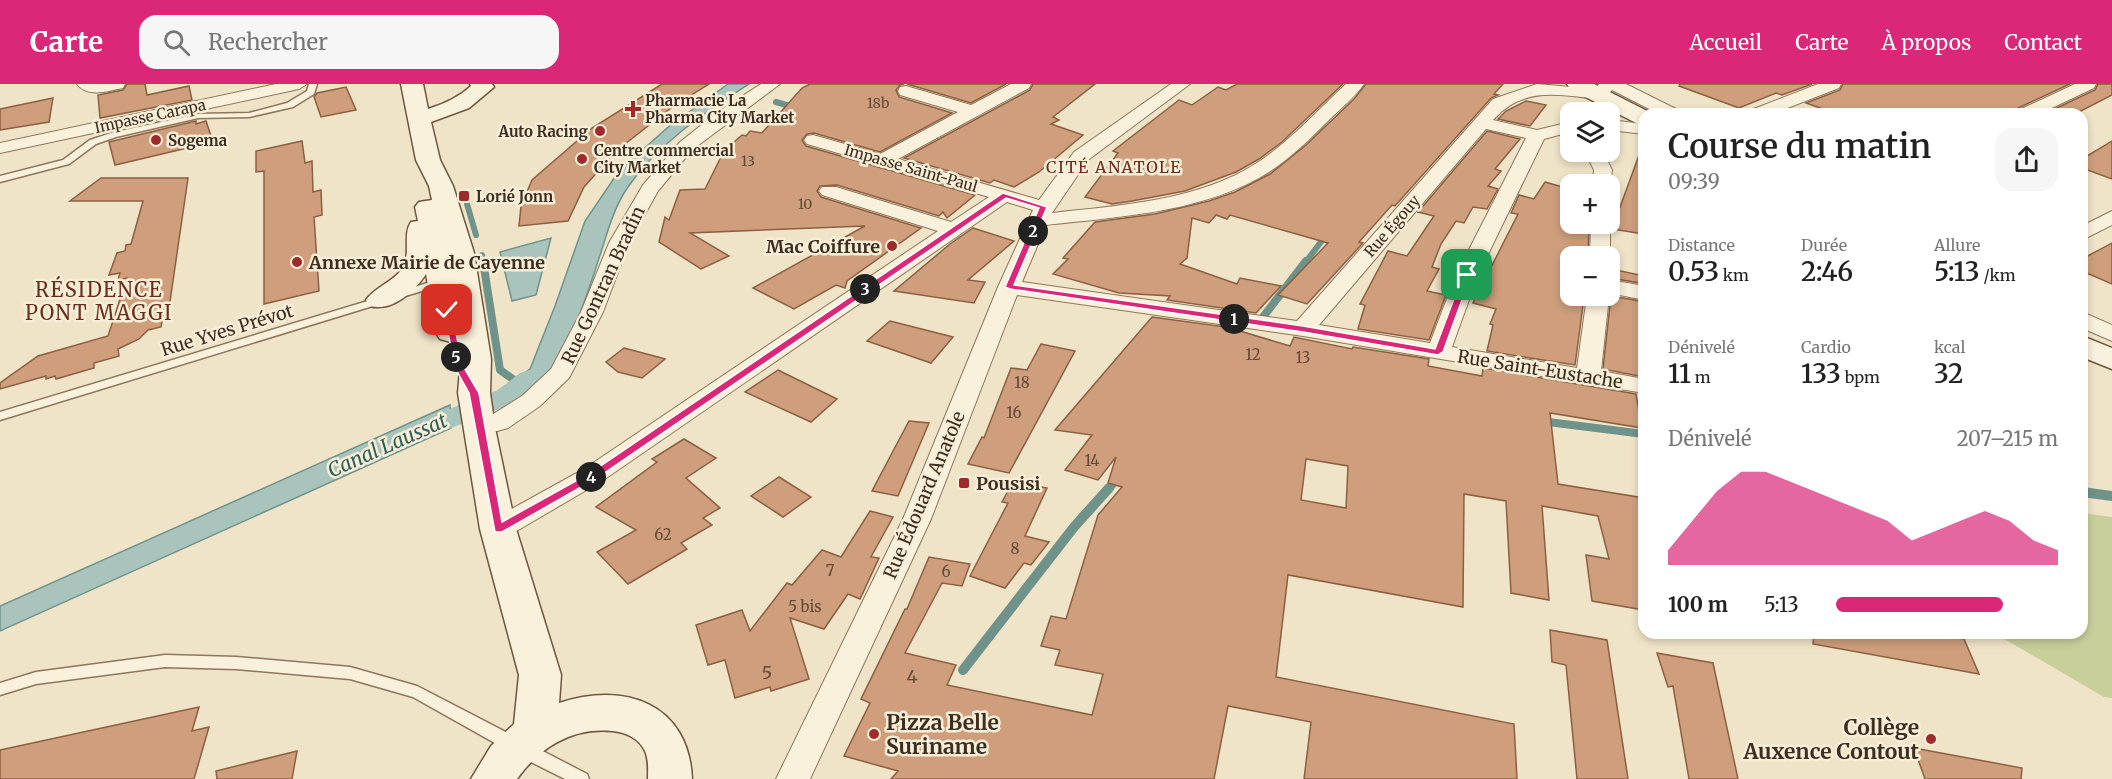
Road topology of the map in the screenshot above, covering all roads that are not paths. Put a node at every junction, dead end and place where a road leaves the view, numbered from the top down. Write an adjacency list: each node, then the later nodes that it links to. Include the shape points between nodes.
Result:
1 (117, 84): 13 (street)
2 (299, 84): 29 (street, Impasse Carapa)
3 (313, 84): 32 (lane, via 311,92 290,105 241,116 198,116 114,135 93,142 66,162)
4 (412, 84): 22 (main road)
5 (481, 84): 22 (main road, via 483,87 471,99 453,109)
6 (772, 84): 56 (street, Rue Gontran Bradin, via 686,146 650,189 619,243 592,312 561,373 531,401 500,422)
7 (1023, 84): 21 (street)
8 (1182, 84): 35 (street, Rue Édouard Anatole, via 1081,156)
9 (1356, 84): 35 (street, via 1271,162 1233,182 1149,207)
10 (1578, 84): 15 (main road)
11 (1833, 84): 19 (street)
12 (2088, 84): 20 (street)
13 (88, 86)
14 (1540, 86): 15 (street, Rue Égouy); 17 (street); 24 (street, Rue Égouy, via 1499,103)
15 (1606, 88): 18 (street); 23 (main road)
16 (906, 91): 21 (street)
17 (1560, 107)
18 (1657, 108)
19 (1772, 108)
20 (2038, 108)
21 (973, 111): 30 (street)
22 (419, 118): 31 (main road)
23 (1622, 118): 26 (street)
24 (1480, 123): 27 (street); 49 (street, Rue Égouy)
25 (1560, 125): 27 (street)
26 (1638, 126)
27 (1537, 135): 52 (street, via 1467,275)
28 (813, 140): 30 (street, Impasse Saint-Paul)
29 (0, 148)
30 (884, 159): 34 (street, Impasse Saint-Paul)
31 (426, 171): 41 (main road); 45 (main road, via 417,206 422,248 417,271)
32 (0, 179)
33 (829, 191): 37 (street)
34 (1005, 195): 35 (street, Impasse Saint-Paul); 37 (street)
35 (1041, 213): 42 (street, Rue Édouard Anatole)
36 (2112, 217): 38 (street)
37 (952, 230): 58 (street, via 593,475)
38 (2088, 230)
39 (2088, 232): 40 (street)
40 (2112, 239)
41 (452, 279): 45 (lane, Rue Yves Prévot); 47 (main road); 56 (main road, via 476,359)
42 (1010, 287): 49 (street, Rue Saint-Eustache); 65 (street, Rue Édouard Anatole, via 917,519)
43 (1620, 289): 44 (street)
44 (1638, 292)
45 (380, 300): 47 (main road, via 419,301); 57 (lane, Rue Yves Prévot)
46 (1597, 306): 54 (street)
47 (447, 310): 56 (main road, via 458,366)
48 (2088, 322): 50 (street)
49 (1303, 329): 52 (street, Rue Saint-Eustache)
50 (2112, 334)
51 (2088, 348): 53 (main road)
52 (1438, 352): 54 (street, Rue Saint-Eustache)
53 (2112, 360)
54 (1588, 377): 55 (street, Rue Saint-Eustache)
55 (1638, 385)
56 (477, 414): 58 (main road)
57 (0, 416)
58 (498, 529): 59 (main road)
59 (540, 675): 61 (main road, via 554,690); 62 (main road)
60 (0, 689): 62 (lane, via 36,678 165,661 350,673 417,692)
61 (594, 712): 62 (main road, via 564,719); 64 (main road, via 623,713 647,723 664,739 672,762)
62 (515, 753): 63 (lane)
63 (581, 779)
64 (670, 779)
65 (793, 779)

